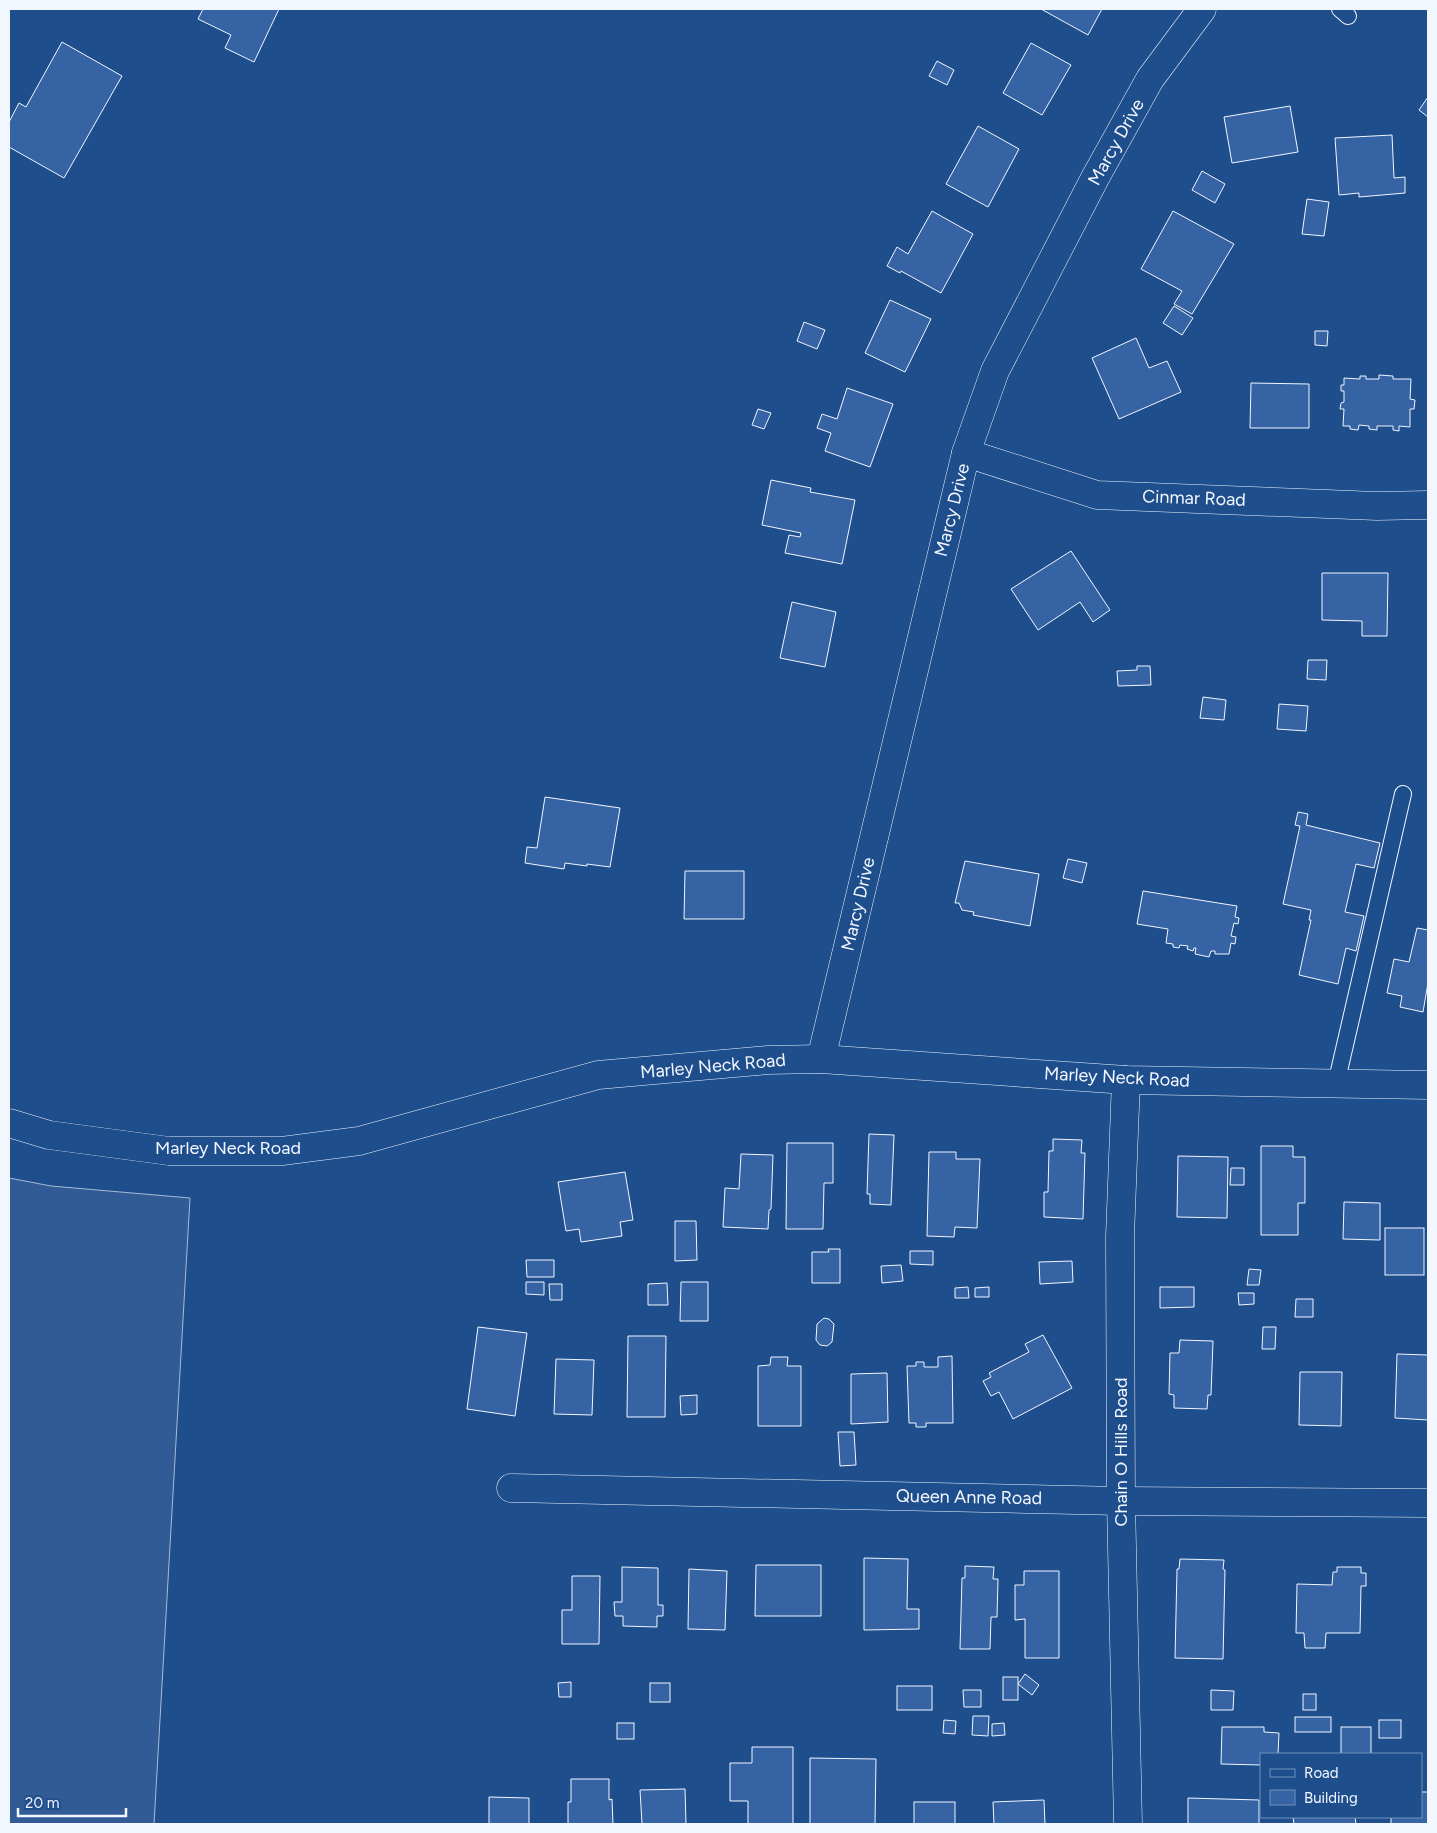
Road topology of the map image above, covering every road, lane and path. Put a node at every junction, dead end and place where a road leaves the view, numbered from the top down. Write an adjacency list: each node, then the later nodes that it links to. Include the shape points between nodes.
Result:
1 (1202, 9): 2 (street, Marcy Drive, via 1150,79 1096,178 995,371)
2 (966, 453): 3 (street, Cinmar Road, via 1097,495 1378,506); 5 (street, Marcy Drive)
3 (1428, 505)
4 (1402, 794): 7 (lane)
5 (821, 1058): 6 (street, Marley Neck Road); 9 (street, Marley Neck Road, via 598,1076 359,1141 282,1151 169,1151 49,1135)
6 (1126, 1080): 7 (street, Marley Neck Road); 11 (street, Chain O Hills Road, via 1120,1236)
7 (1336, 1084): 8 (street, Marley Neck Road)
8 (1428, 1085)
9 (9, 1123)
10 (511, 1488): 11 (street, Queen Anne Road)
11 (1121, 1501): 12 (street, Queen Anne Road); 13 (street, Chain O Hills Road)
12 (1428, 1503)
13 (1128, 1824)

